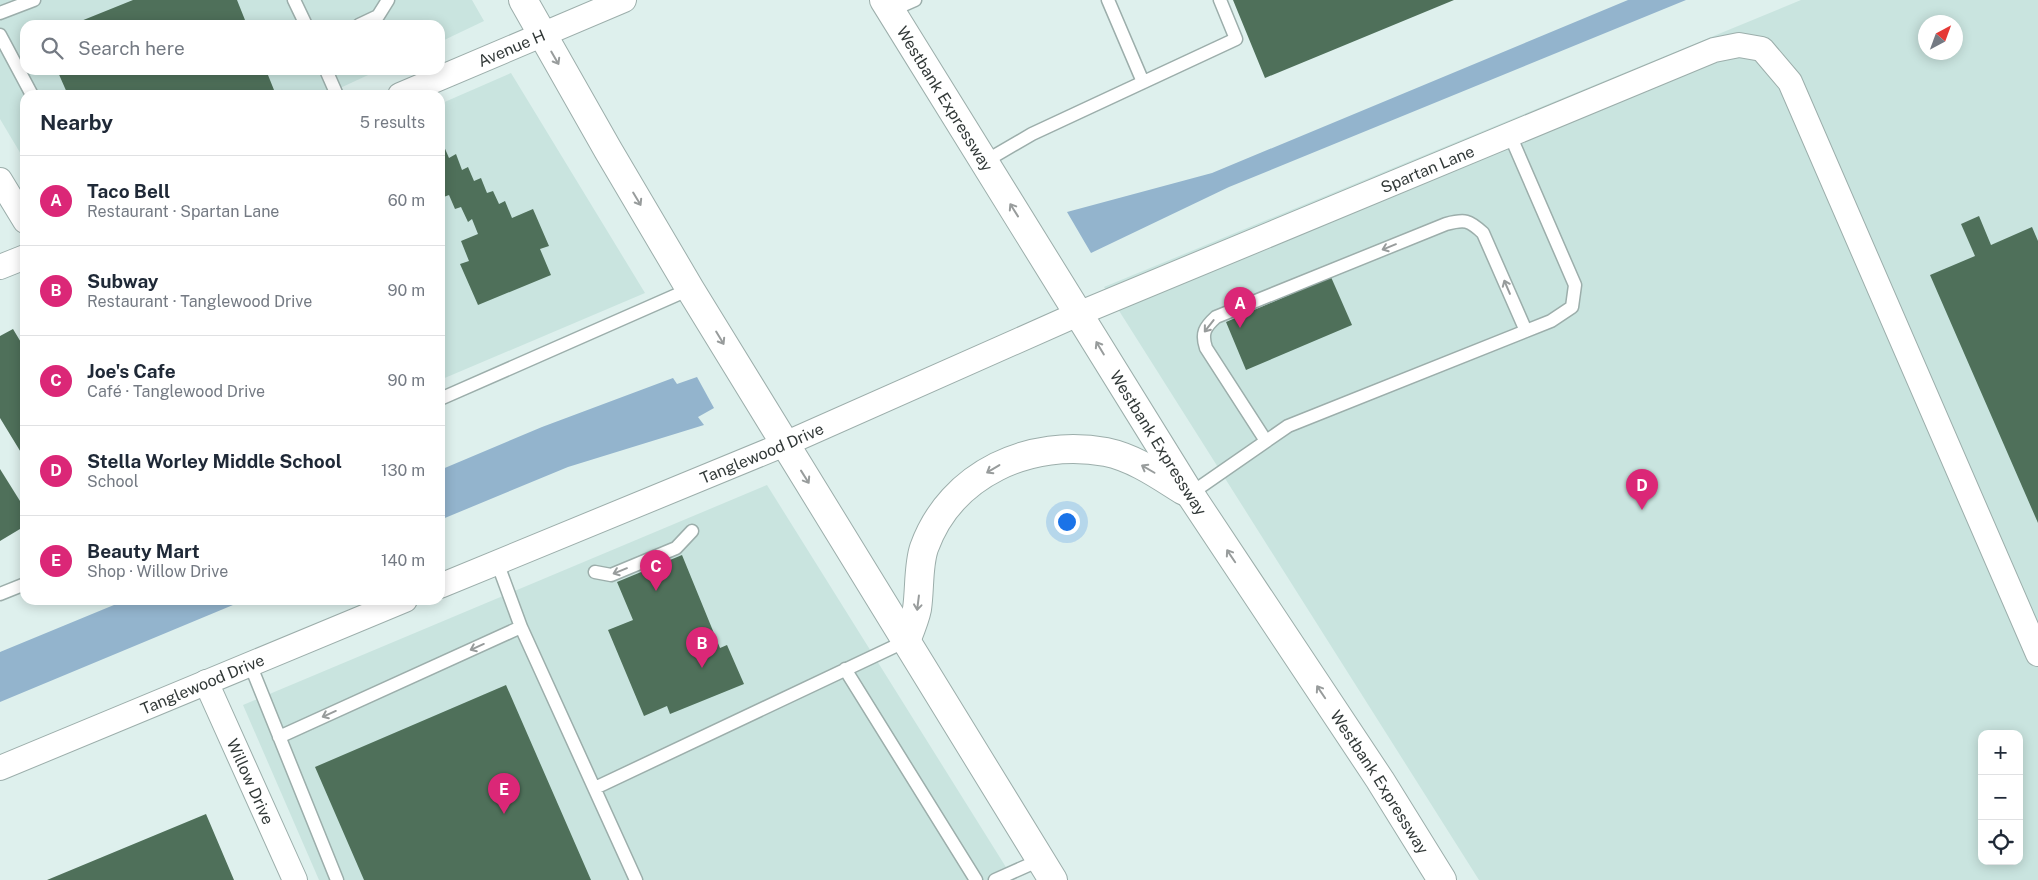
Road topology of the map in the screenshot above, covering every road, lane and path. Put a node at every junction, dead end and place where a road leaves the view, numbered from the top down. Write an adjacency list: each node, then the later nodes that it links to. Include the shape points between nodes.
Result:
1 (34, 0): 10 (lane)
2 (294, 0): 11 (lane)
3 (388, 0): 12 (lane, via 378,16)
4 (524, 0): 13 (highway)
5 (624, 0): 13 (street, Avenue H)
6 (915, 0): 9 (lane)
7 (1108, 0): 18 (lane)
8 (1220, 0): 18 (lane, via 1236,39)
9 (887, 6): 23 (highway, Westbank Expressway)
10 (0, 13)
11 (304, 20)
12 (369, 20)
13 (542, 34): 21 (street, Avenue H); 28 (highway, one-way to 28)
14 (0, 35): 15 (lane)
15 (20, 72)
16 (21, 75): 19 (lane)
17 (328, 75): 20 (lane)
18 (1143, 82): 23 (lane, via 1032,134)
19 (29, 90)
20 (335, 90)
21 (412, 90)
22 (1510, 135): 29 (street, Spartan Lane); 30 (lane, via 1575,285 1572,307 1551,321); 44 (street, Spartan Lane, via 1714,50 1739,45 1762,49 1790,82)
23 (984, 162): 29 (highway, Westbank Expressway, one-way to 23)
24 (0, 180): 25 (street)
25 (20, 213)
26 (20, 259): 27 (street)
27 (0, 267)
28 (690, 289): 31 (lane); 33 (highway, one-way to 33)
29 (1078, 314): 33 (street, Tanglewood Drive); 34 (highway, Westbank Expressway, one-way to 29)
30 (1526, 331): 32 (lane, via 1296,423); 32 (lane, one-way to 32, via 1483,233 1472,223 1461,220 1216,317 1206,326 1202,336 1206,348)
31 (445, 398)
32 (1266, 441): 34 (lane)
33 (785, 444): 36 (street, Tanglewood Drive); 43 (highway, one-way to 43)
34 (1190, 494): 43 (highway, one-way to 43, via 1143,465 1108,452 1067,448 1036,452 1004,462 970,484 939,519 924,549 917,610); 57 (highway, Westbank Expressway, one-way to 34, via 1380,780)
35 (692, 531): 37 (lane, one-way to 37, via 676,548 610,575)
36 (497, 562): 38 (street, Tanglewood Drive); 42 (lane)
37 (595, 572)
38 (445, 584)
39 (20, 586): 40 (lane)
40 (0, 594)
41 (393, 605): 45 (street, Tanglewood Drive)
42 (521, 627): 48 (lane, one-way to 48); 50 (lane)
43 (906, 641): 46 (lane); 51 (highway)
44 (2038, 654)
45 (250, 664): 47 (street, Tanglewood Drive); 48 (lane)
46 (845, 670): 50 (lane); 55 (lane)
47 (206, 682): 49 (street, Tanglewood Drive); 52 (street, Willow Drive)
48 (279, 737): 53 (lane)
49 (0, 768)
50 (595, 788): 54 (lane)
51 (1046, 870): 56 (lane)
52 (294, 880)
53 (336, 880)
54 (636, 880)
55 (976, 880)
56 (995, 880)
57 (1442, 880)

